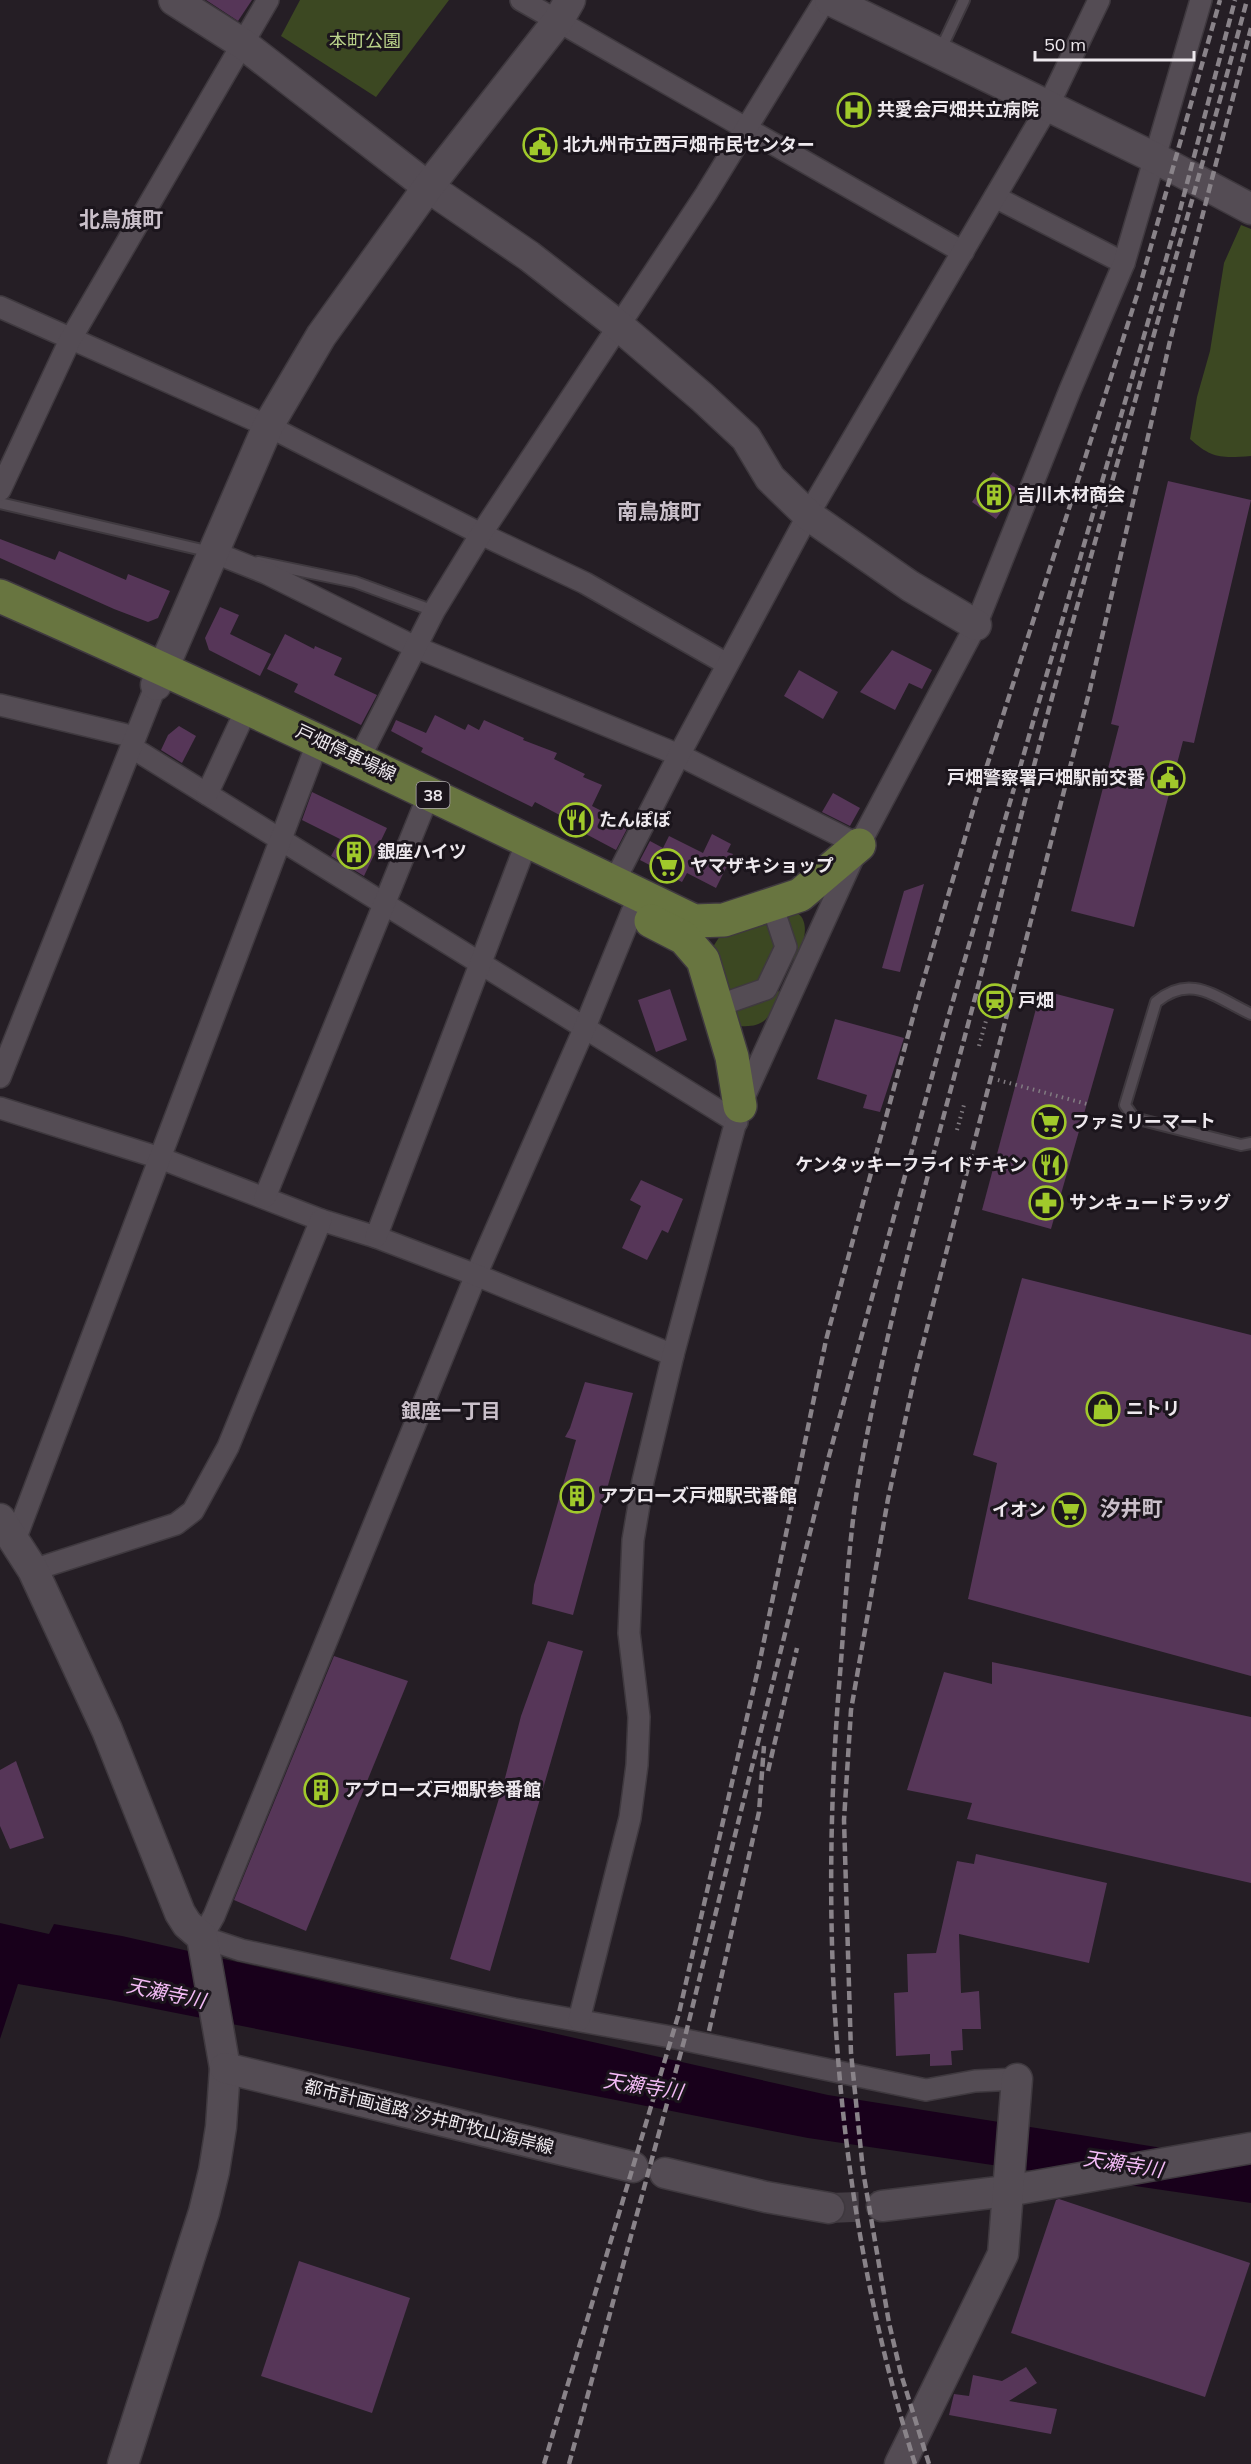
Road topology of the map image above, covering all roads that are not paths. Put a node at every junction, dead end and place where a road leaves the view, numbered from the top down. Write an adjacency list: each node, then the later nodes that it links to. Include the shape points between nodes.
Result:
1 (174, 0): 9 (street)
2 (268, 0): 9 (street)
3 (521, 0): 8 (street)
4 (828, 0): 10 (street); 12 (street)
5 (964, 0): 10 (lane)
6 (1099, 0): 11 (street)
7 (1201, 0): 13 (street)
8 (564, 11): 12 (street); 14 (street)
9 (243, 44): 14 (street); 21 (street)
10 (938, 54): 11 (street)
11 (1047, 108): 13 (street); 15 (street)
12 (746, 128): 17 (street); 20 (street)
13 (1155, 158): 16 (street); 18 (street)
14 (428, 187): 20 (street, via 529,256); 22 (street, via 321,336)
15 (995, 197): 17 (street); 18 (street)
16 (1251, 209)
17 (963, 252): 25 (street)
18 (1124, 263): 31 (street)
19 (0, 307): 21 (street)
20 (619, 326): 25 (street, via 746,438 770,478); 26 (street)
21 (70, 340): 22 (street); 23 (street)
22 (268, 426): 26 (street); 27 (street)
23 (0, 490)
24 (0, 503): 27 (lane)
25 (808, 515): 31 (street, via 910,586); 33 (street)
26 (481, 534): 29 (street); 33 (street, via 585,583)
27 (213, 552): 29 (lane, via 355,582); 32 (street, via 266,573); 34 (street)
28 (0, 596): 34 (main road, 戸畑停車場線 / 38)
29 (434, 611): 32 (street)
30 (0, 616): 34 (main road, 戸畑停車場線 / 38)
31 (976, 625): 44 (street)
32 (415, 646): 38 (street); 40 (street)
33 (727, 664): 38 (street)
34 (159, 676): 36 (main road, 戸畑停車場線 / 38); 37 (street); 40 (main road, 戸畑停車場線 / 38)
35 (0, 705): 37 (street)
36 (240, 723): 39 (main road, 戸畑停車場線 / 38); 41 (street)
37 (133, 742): 41 (street); 56 (street)
38 (679, 755): 44 (street); 46 (street)
39 (312, 757): 42 (main road, 戸畑停車場線 / 38); 43 (street)
40 (359, 759): 46 (main road, 戸畑停車場線 / 38)
41 (207, 794): 43 (street)
42 (422, 811): 45 (main road, 戸畑停車場線 / 38); 47 (street)
43 (281, 840): 47 (street); 60 (street)
44 (859, 845): 50 (main road, 戸畑停車場線 / 38, via 800,895); 58 (street)
45 (521, 857): 49 (main road, 戸畑停車場線 / 38); 52 (street)
46 (614, 882): 50 (main road, 戸畑停車場線 / 38, via 694,921)
47 (385, 904): 52 (street); 61 (street)
48 (774, 911): 53 (street, via 786,947 782,975 766,989)
49 (632, 912): 51 (main road, 戸畑停車場線 / 38, via 684,938); 55 (street)
50 (724, 920): 51 (main road, via 706,938)
51 (703, 960): 58 (main road, 戸畑停車場線 / 38, via 732,1057)
52 (481, 964): 55 (street); 63 (street)
53 (726, 1003)
54 (1251, 1014): 59 (lane, via 1196,987 1168,992 1156,1002 1125,1105 1134,1118 1241,1145)
55 (585, 1027): 58 (street); 64 (street)
56 (0, 1077)
57 (0, 1108): 60 (street)
58 (739, 1114): 65 (street)
59 (1251, 1143)
60 (160, 1158): 61 (street); 66 (street)
61 (265, 1197): 62 (street)
62 (321, 1220): 63 (street); 67 (street, via 228,1447 193,1511 176,1524)
63 (376, 1237): 64 (street)
64 (476, 1275): 65 (street); 68 (street, via 214,1916)
65 (673, 1355): 69 (street, via 633,1540 629,1633 639,1717 630,1818)
66 (8, 1529): 67 (street)
67 (33, 1570): 68 (street, via 107,1730 180,1913)
68 (202, 1937): 69 (street, via 252,1953); 70 (street)
69 (579, 2020): 71 (street, via 926,2090 975,2081)
70 (225, 2068): 73 (street, 都市計画道路 汐井町牧山海岸線); 78 (street, via 221,2127 204,2211)
71 (1017, 2079): 75 (street)
72 (1249, 2148): 75 (street)
73 (633, 2167)
74 (665, 2173): 77 (street)
75 (1008, 2180): 76 (street); 79 (street, via 1003,2254)
76 (882, 2206)
77 (829, 2208)
78 (123, 2464)
79 (900, 2464)

